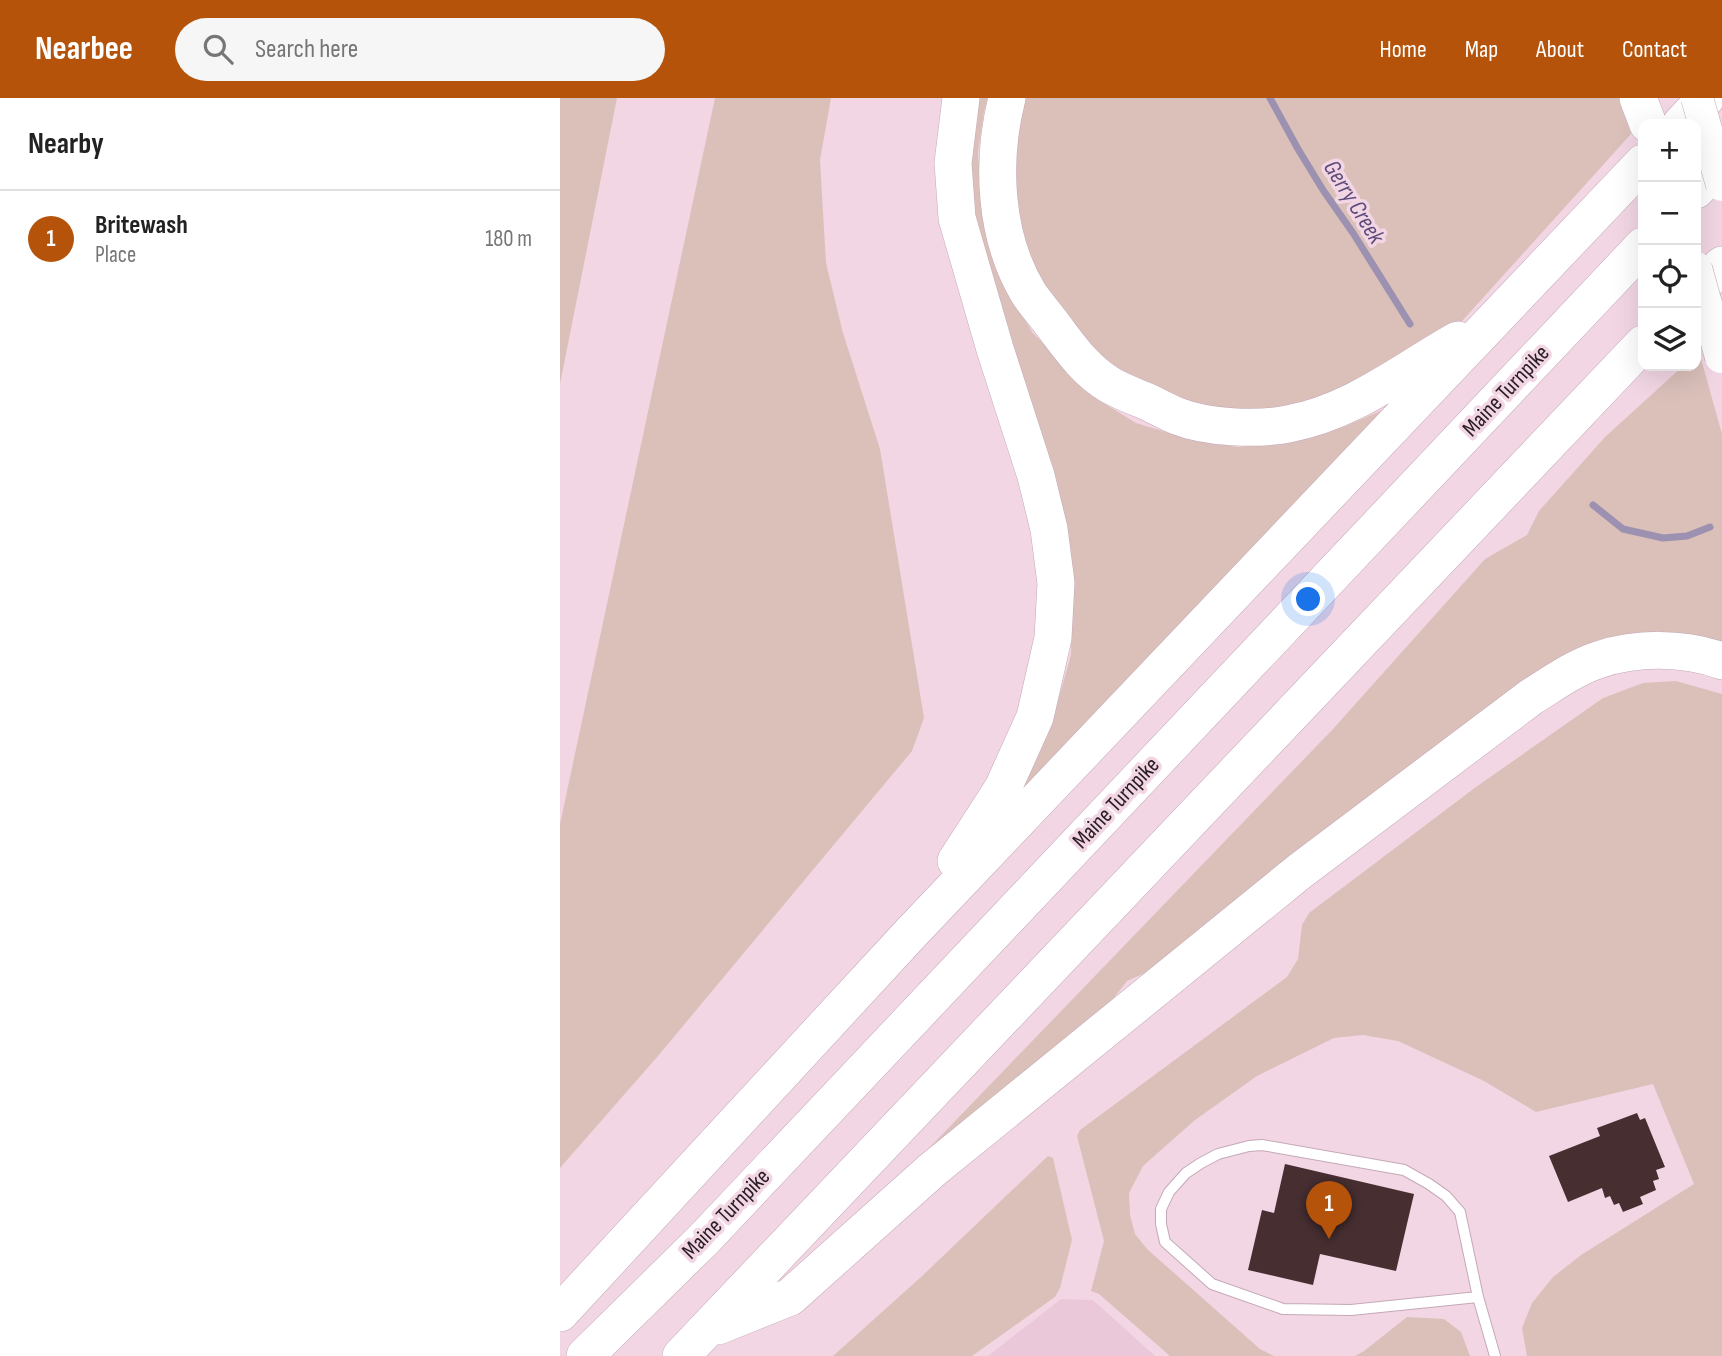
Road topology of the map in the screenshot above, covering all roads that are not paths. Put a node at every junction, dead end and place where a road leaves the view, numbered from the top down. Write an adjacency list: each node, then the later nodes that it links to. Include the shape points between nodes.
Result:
1 (961, 98): 22 (highway, via 953,163 957,218 1049,528 1056,583 1053,638 1035,717 1003,788)
2 (1007, 98): 18 (highway, via 997,178 1004,233 1029,293 1082,363 1109,384 1178,417 1209,425 1242,426 1285,425 1322,416 1361,399)
3 (1638, 98): 6 (highway)
4 (1697, 98): 11 (main road, bridge)
5 (1706, 98): 7 (highway)
6 (1646, 119)
7 (1686, 119)
8 (1722, 163): 10 (highway)
9 (1638, 168): 18 (highway)
10 (1701, 185)
11 (1722, 186)
12 (1638, 251): 26 (highway, Maine Turnpike, via 713,1229)
13 (1722, 265): 15 (highway)
14 (1722, 282): 17 (highway)
15 (1701, 286)
16 (1701, 286): 20 (main road, bridge)
17 (1701, 299)
18 (1493, 321): 22 (highway)
19 (1638, 349): 25 (highway)
20 (1721, 357)
21 (1722, 661): 25 (highway, via 1688,652 1630,653 1598,660 1531,697 1246,915 932,1170 790,1297)
22 (910, 934): 24 (highway)
23 (1478, 1297): 23 (lane, via 1460,1212 1446,1196 1404,1170 1249,1146 1218,1154 1186,1174 1168,1192 1161,1209 1165,1242 1212,1284 1283,1309 1351,1310); 28 (lane)
24 (560, 1313)
25 (707, 1330): 27 (highway)
26 (585, 1356)
27 (681, 1356)
28 (1495, 1356)

